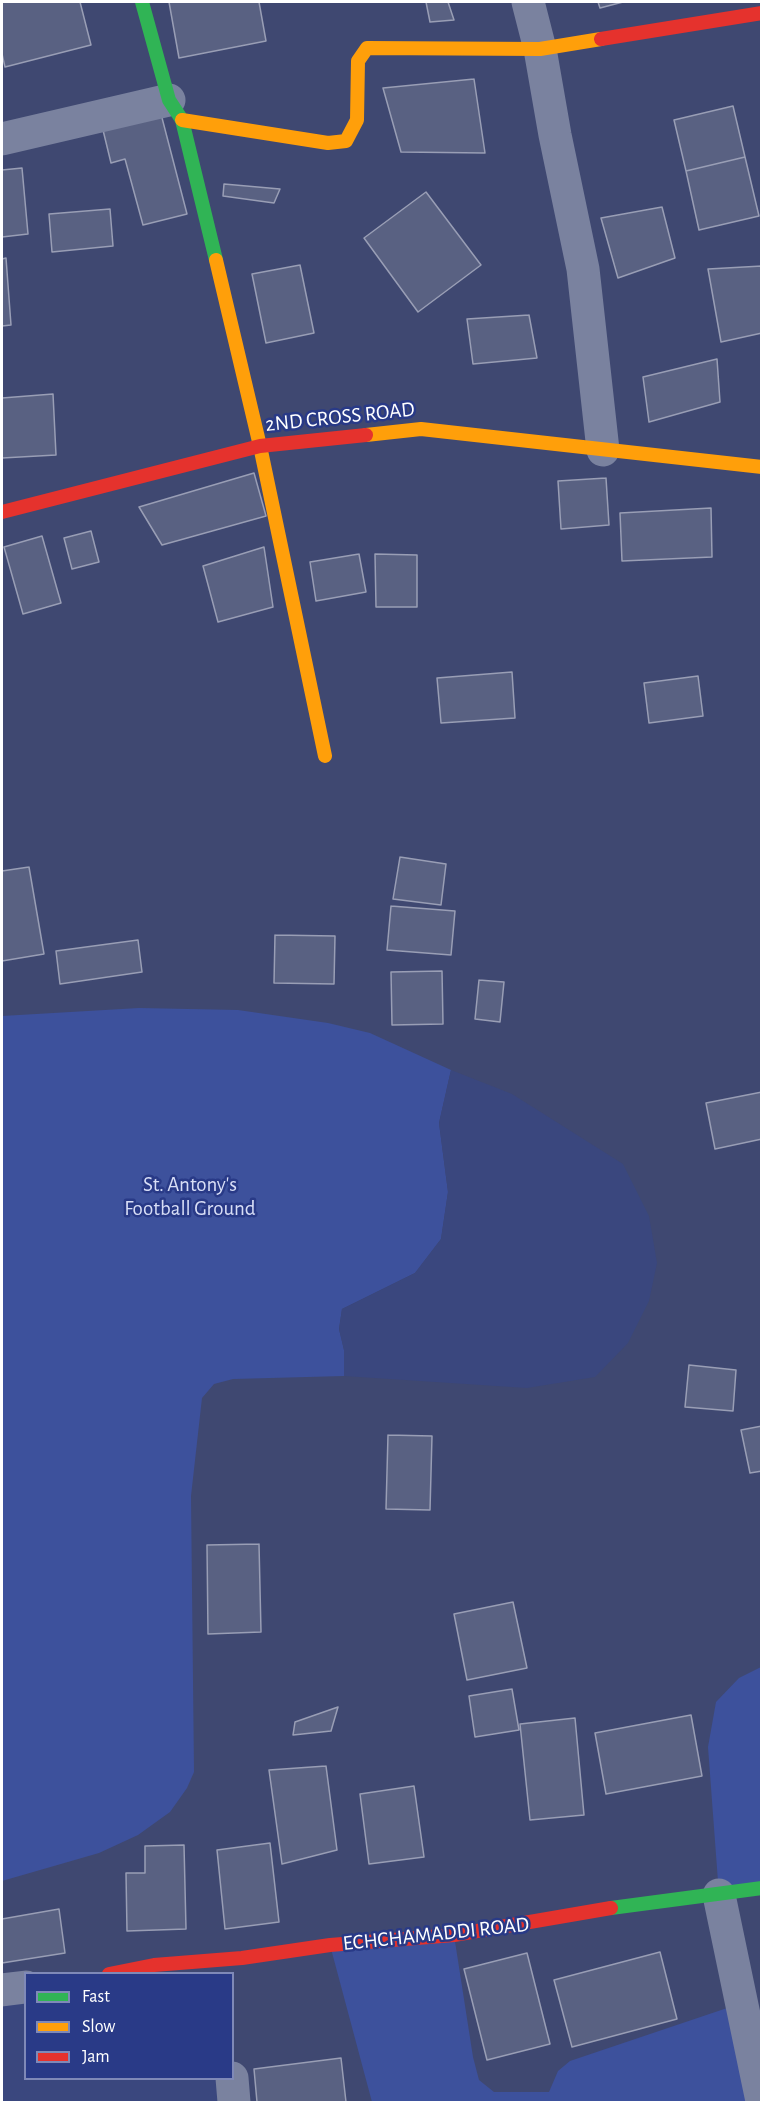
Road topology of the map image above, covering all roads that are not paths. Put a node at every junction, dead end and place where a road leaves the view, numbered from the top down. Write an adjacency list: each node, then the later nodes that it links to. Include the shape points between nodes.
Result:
1 (142, 2): 5 (street)
2 (528, 2): 4 (street)
3 (762, 13): 4 (street)
4 (540, 49): 5 (street, via 367,48 358,61 357,120 346,141 328,143); 8 (street, via 584,269)
5 (176, 110): 6 (street); 7 (street)
6 (2, 138)
7 (260, 447): 8 (street, 2ND CROSS ROAD, via 421,429); 10 (street, 2ND CROSS ROAD); 11 (street)
8 (603, 450): 9 (street, 2ND CROSS ROAD)
9 (762, 467)
10 (2, 512)
11 (325, 756)
12 (762, 1888): 13 (street, ECHCHAMADDI ROAD)
13 (718, 1895): 14 (street, ECHCHAMADDI ROAD, via 587,1911 454,1935 330,1945); 19 (street)
14 (223, 1967): 15 (street, ECHCHAMADDI ROAD, via 154,1965)
15 (119, 1972)
16 (24, 1987): 17 (street)
17 (2, 1990)
18 (232, 2080): 20 (street)
19 (762, 2101)
20 (234, 2103)

